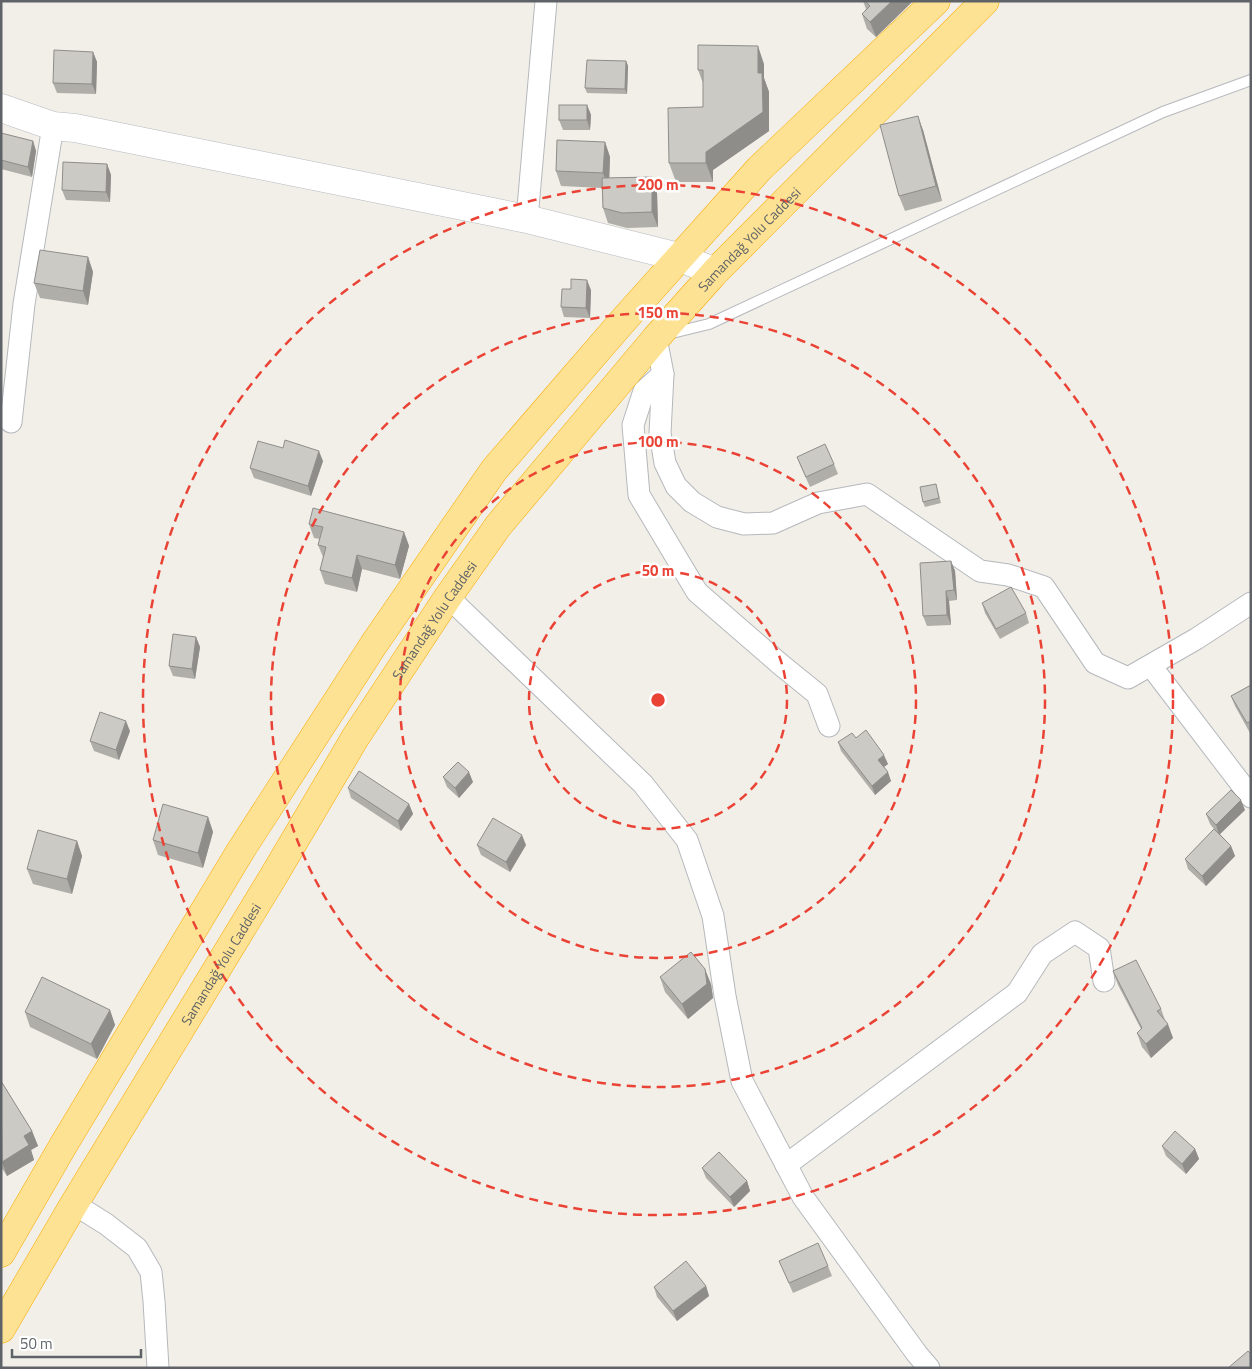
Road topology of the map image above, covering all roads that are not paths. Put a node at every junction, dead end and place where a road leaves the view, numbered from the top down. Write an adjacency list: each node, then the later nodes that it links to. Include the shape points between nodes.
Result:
1 (546, 1): 7 (street)
2 (936, 1): 8 (highway, via 759,169)
3 (985, 1): 9 (highway, Samandağ Yolu Caddesi)
4 (1251, 80): 10 (lane, via 1163,112 709,324)
5 (1, 108): 6 (street)
6 (53, 126): 7 (street); 12 (street, via 24,304)
7 (527, 219): 8 (street)
8 (679, 257): 9 (street); 21 (highway, via 494,470 374,644 241,850)
9 (715, 272): 10 (highway, Samandağ Yolu Caddesi)
10 (656, 338): 11 (street); 13 (highway, Samandağ Yolu Caddesi, via 498,526)
11 (662, 374): 15 (street, via 660,433 665,463 676,486 692,502 717,517 744,524 773,522 818,503 867,494 980,571 1008,575 1044,587 1096,664 1128,678); 16 (street, via 644,391 633,425 639,495 697,592 818,694)
12 (11, 422)
13 (448, 597): 19 (street, via 643,784 687,840 713,916 742,1081); 20 (highway, Samandağ Yolu Caddesi, via 355,738)
14 (1251, 603): 15 (street)
15 (1151, 666): 17 (street)
16 (829, 726)
17 (1251, 797)
18 (1104, 981): 19 (street, via 1099,948 1075,932 1042,954 1017,993)
19 (786, 1165): 24 (street, via 803,1197)
20 (74, 1204): 22 (highway, Samandağ Yolu Caddesi); 23 (street, via 137,1248 150,1272)
21 (1, 1253)
22 (1, 1329)
23 (158, 1368)
24 (929, 1368)

